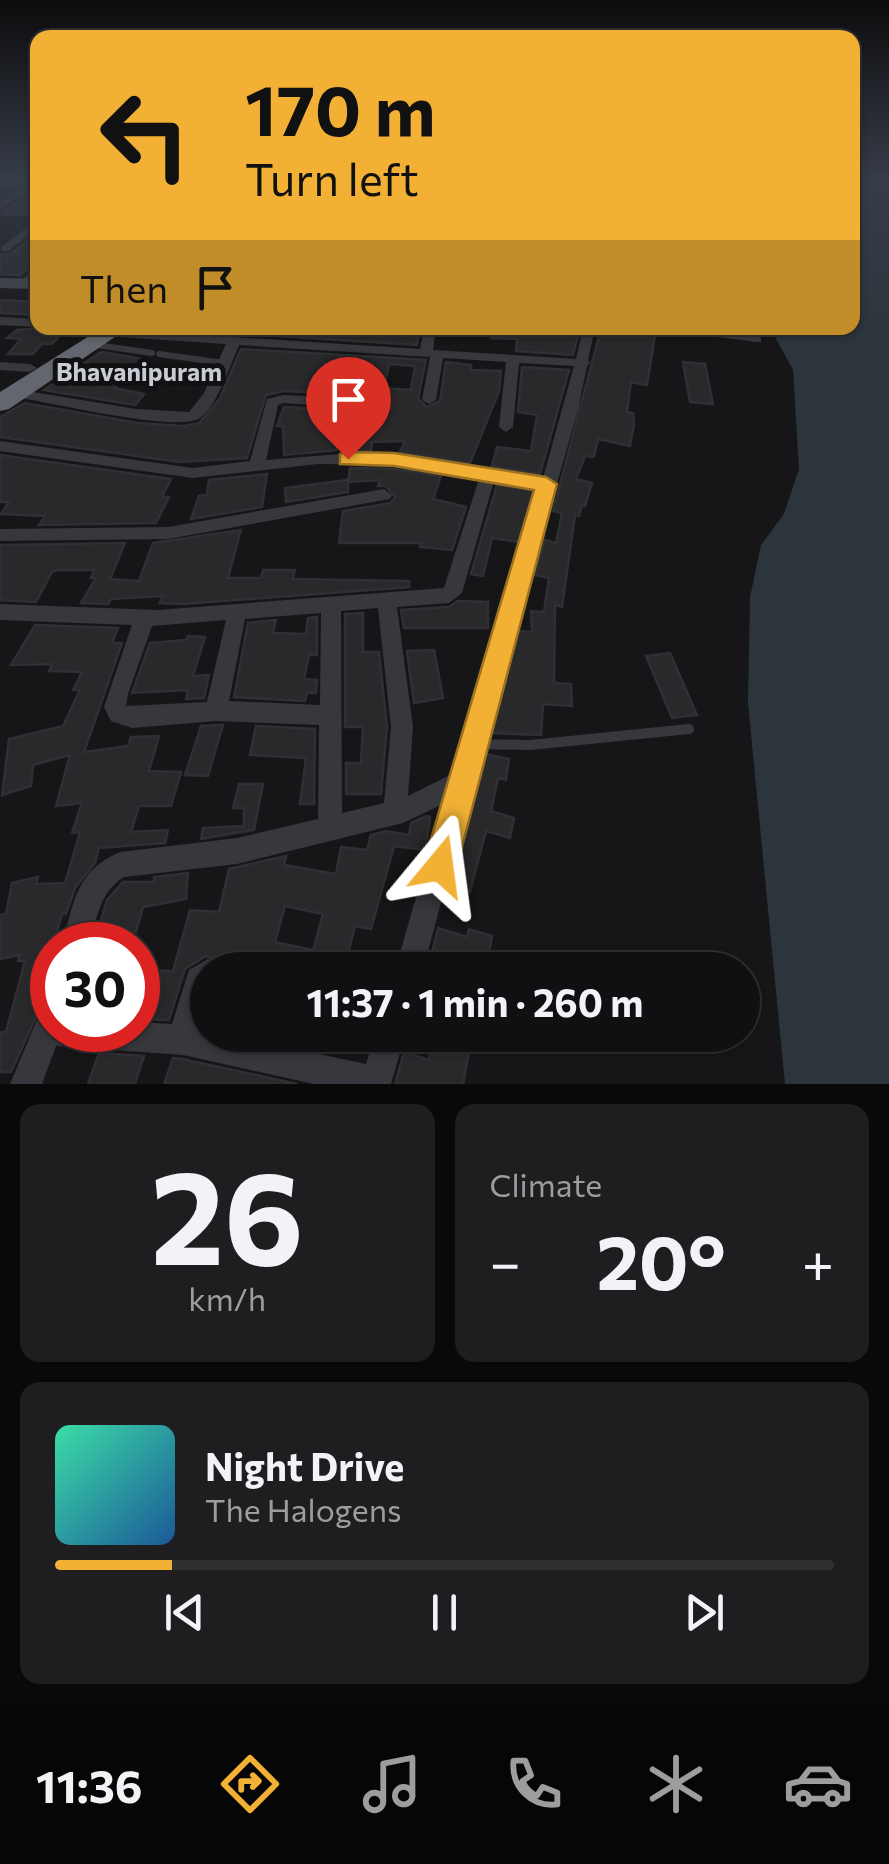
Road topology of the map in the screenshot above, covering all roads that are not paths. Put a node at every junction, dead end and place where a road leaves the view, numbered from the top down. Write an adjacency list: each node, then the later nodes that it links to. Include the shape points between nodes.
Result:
1 (25, 233): 2 (street)
2 (5, 249)
3 (0, 283): 4 (street)
4 (30, 287)
5 (30, 287): 6 (street)
6 (0, 292)
7 (0, 321): 8 (street)
8 (30, 323)
9 (99, 335): 23 (highway)
10 (100, 335): 24 (highway)
11 (108, 335): 20 (lane, via 156,353)
12 (136, 335): 16 (street)
13 (355, 335): 17 (street)
14 (430, 335): 18 (street)
15 (588, 335): 21 (street)
16 (234, 341): 17 (street); 20 (street)
17 (353, 349): 18 (street); 26 (street)
18 (431, 354): 19 (street); 25 (street)
19 (513, 358): 21 (street); 27 (street)
20 (224, 363): 24 (street, via 201,410 188,418)
21 (584, 364): 32 (street)
22 (0, 366): 23 (street)
23 (30, 368): 24 (highway)
24 (5, 395)
25 (428, 400)
26 (354, 403): 29 (street); 30 (street, via 272,402)
27 (506, 427)
28 (0, 446): 30 (street, via 193,473)
29 (348, 459): 30 (street); 31 (street)
30 (257, 465)
31 (488, 476): 32 (street); 35 (street, via 452,592)
32 (546, 484): 43 (street)
33 (384, 495): 34 (street, via 168,533)
34 (0, 535)
35 (386, 599): 36 (street); 45 (street, via 402,727)
36 (331, 604): 38 (street); 41 (street)
37 (0, 612): 39 (street)
38 (237, 613): 39 (street); 40 (street)
39 (146, 618): 40 (street, via 117,694 119,714)
40 (216, 711): 41 (street)
41 (328, 714): 46 (street)
42 (689, 729): 43 (lane)
43 (473, 744): 44 (street)
44 (464, 780): 45 (street); 48 (street)
45 (394, 813): 46 (street)
46 (330, 826): 47 (street, via 237,851 120,865 92,890)
47 (83, 922)
48 (415, 952)
49 (190, 1014): 51 (street)
50 (160, 1037): 51 (street)
51 (183, 1040): 54 (street)
52 (39, 1052): 55 (street)
53 (385, 1052): 54 (street)
54 (375, 1083)
55 (26, 1084)

